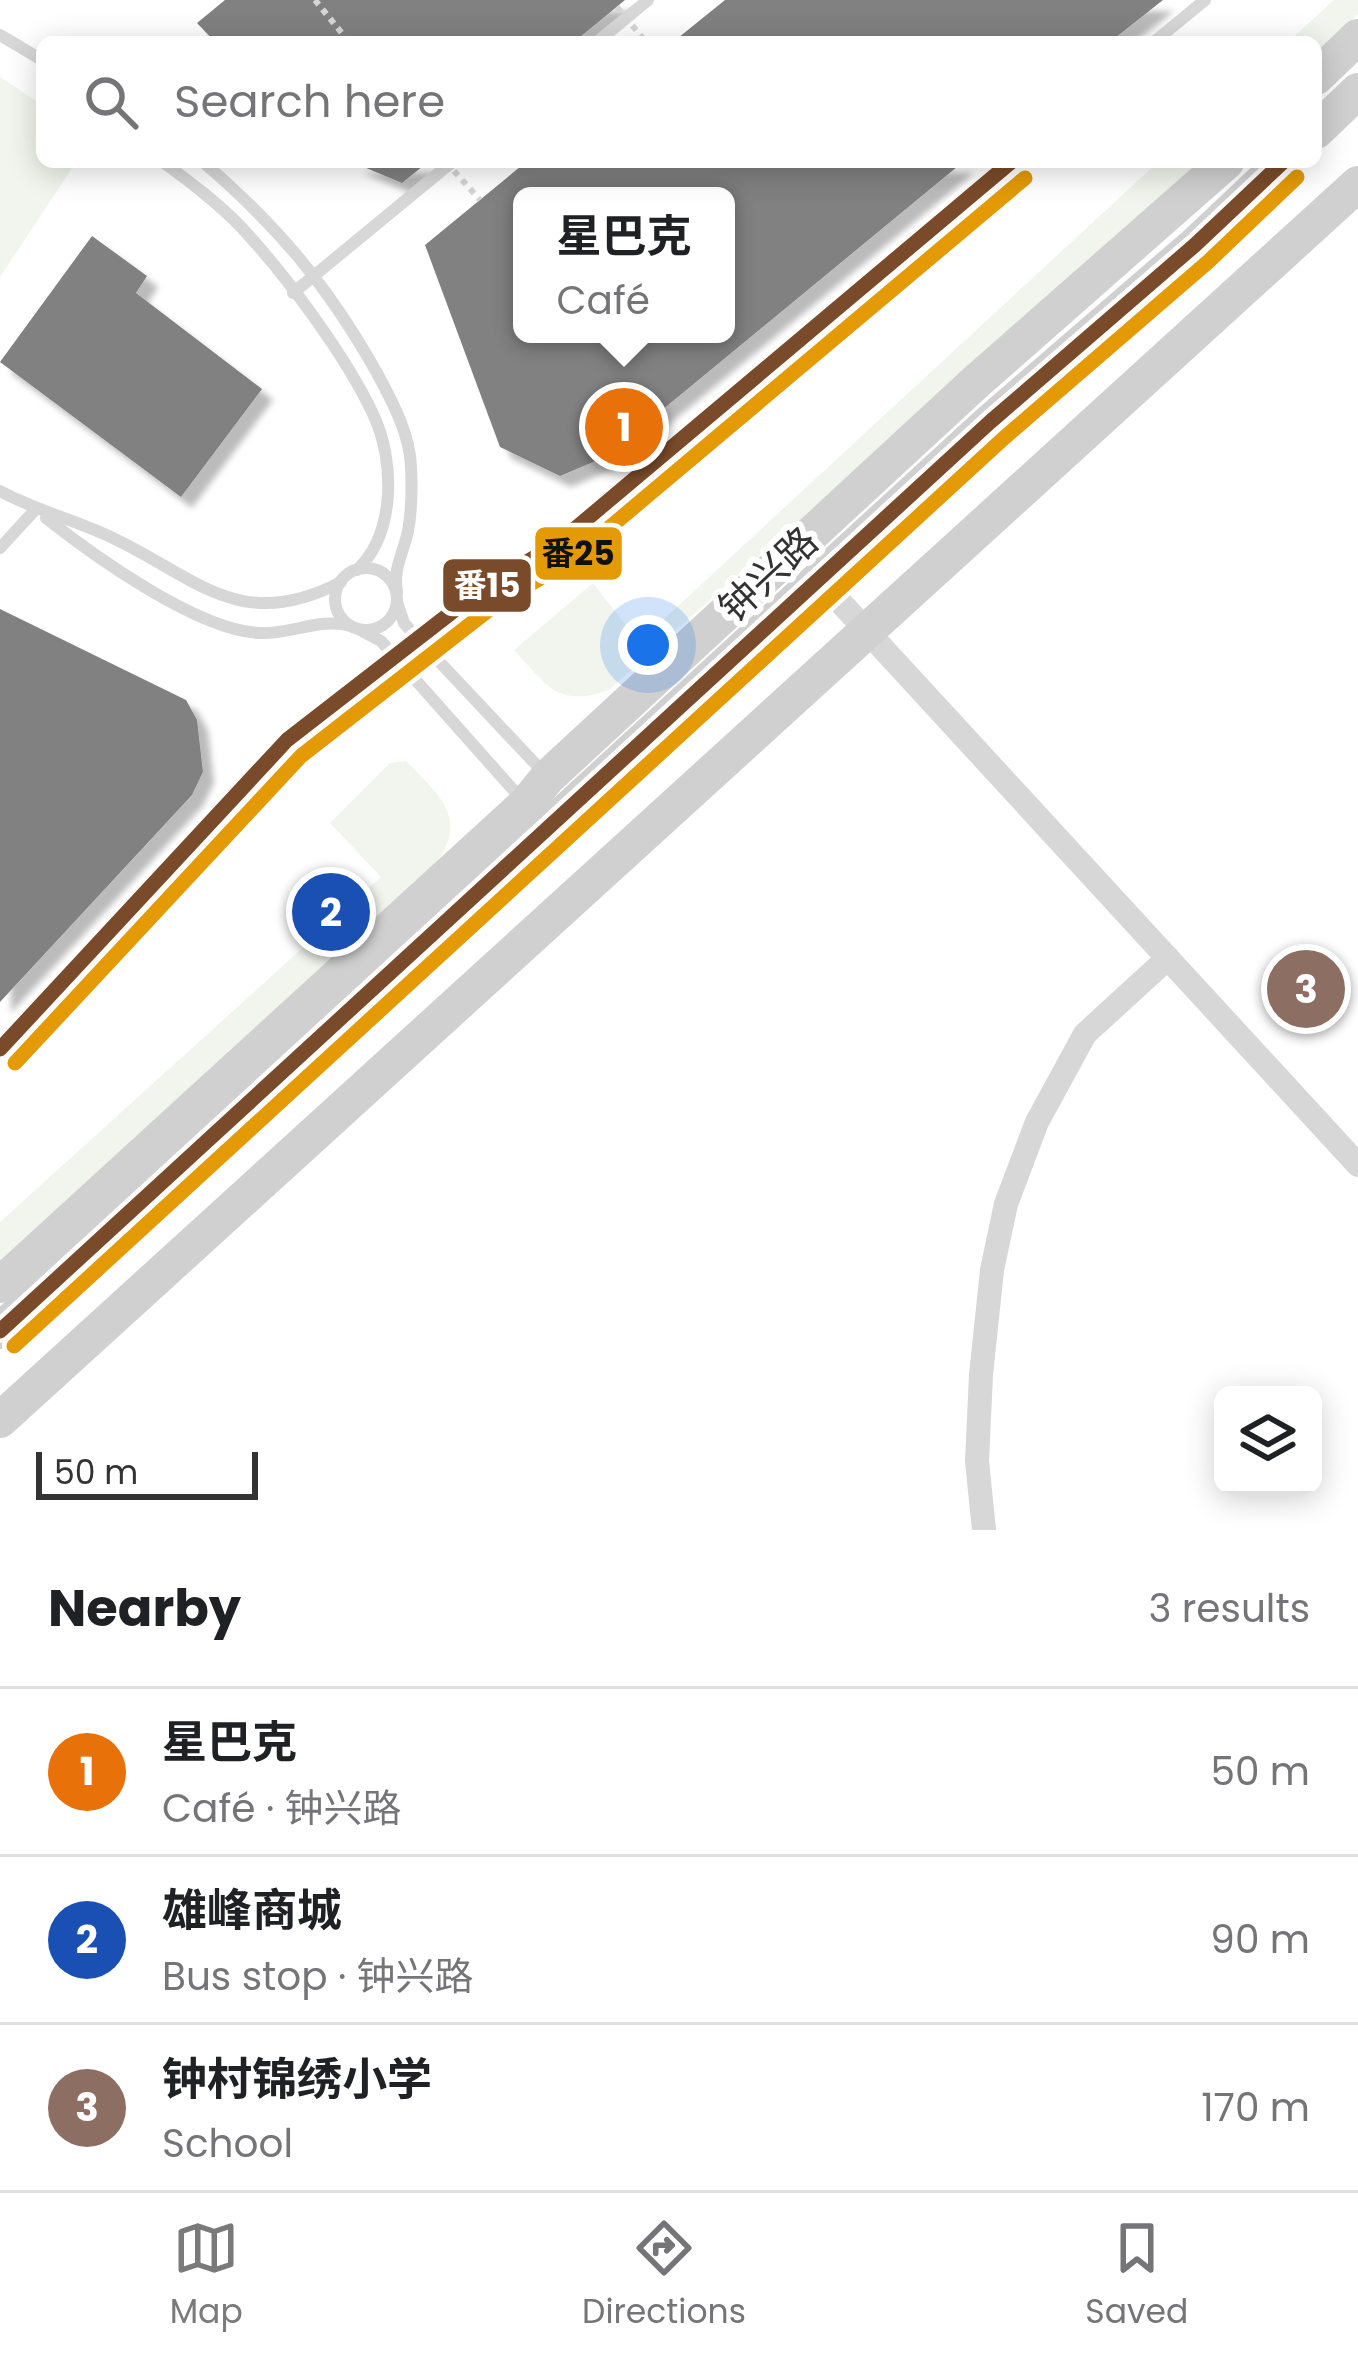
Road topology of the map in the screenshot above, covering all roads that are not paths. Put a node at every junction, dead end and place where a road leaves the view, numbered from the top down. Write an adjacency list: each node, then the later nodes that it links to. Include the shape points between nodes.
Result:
1 (648, 0): 4 (lane)
2 (1205, 0): 5 (lane)
3 (0, 35): 7 (lane)
4 (604, 36)
5 (1161, 36)
6 (1358, 37): 8 (main road)
7 (36, 58)
8 (1322, 71)
9 (1358, 91): 10 (main road)
10 (1322, 124)
11 (171, 168): 19 (lane, via 240,226)
12 (209, 168): 18 (lane)
13 (442, 168): 18 (lane)
14 (1004, 168): 29 (lane, via 557,544)
15 (1219, 168): 31 (main road, 钟兴路, via 977,381)
16 (1277, 168): 24 (main road, 钟兴路)
17 (1358, 184): 28 (main road)
18 (316, 274): 19 (lane); 26 (lane, via 407,440 410,518 394,575)
19 (293, 293): 23 (lane, via 374,416 383,447 383,524)
20 (0, 490): 21 (lane)
21 (35, 510): 22 (lane); 25 (lane, via 104,533 231,600 313,596); 27 (lane, via 108,567 225,627 268,633 334,621)
22 (0, 548)
23 (357, 570): 25 (lane); 26 (lane, via 377,570)
24 (819, 579): 28 (street); 36 (main road, 钟兴路)
25 (341, 582): 27 (lane, via 335,601)
26 (397, 597): 27 (lane, via 381,627); 29 (lane)
27 (356, 628): 30 (lane)
28 (866, 631): 32 (street); 37 (main road)
29 (418, 639): 30 (lane); 31 (lane)
30 (397, 657): 31 (lane); 33 (lane, via 287,740)
31 (537, 791): 35 (main road, 钟兴路)
32 (1168, 958): 34 (street); 38 (street, via 1085,1034 1037,1122 1006,1204 981,1376)
33 (0, 1048)
34 (1358, 1165)
35 (0, 1286)
36 (0, 1331)
37 (0, 1420)
38 (984, 1530)

